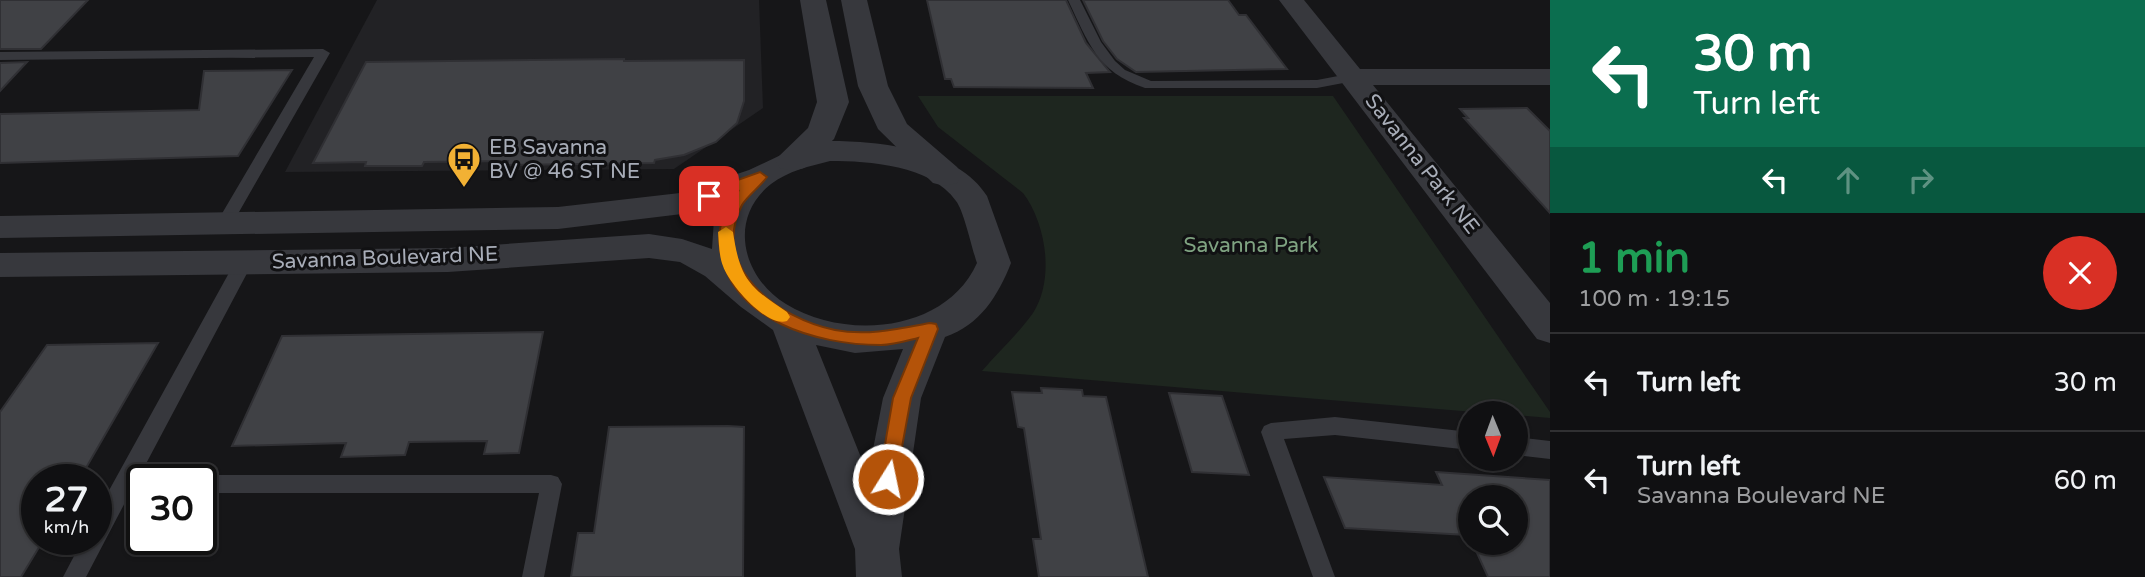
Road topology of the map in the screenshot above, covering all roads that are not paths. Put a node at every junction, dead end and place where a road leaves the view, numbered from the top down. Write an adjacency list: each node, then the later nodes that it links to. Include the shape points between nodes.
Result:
1 (813, 0): 8 (street, via 834,102 823,132)
2 (854, 0): 9 (street, via 873,86 894,129)
3 (1074, 0): 6 (lane, via 1108,65 1130,80 1150,85 1317,84)
4 (1291, 0): 6 (street, Savanna Park NE)
5 (0, 56): 11 (lane, via 323,53)
6 (1354, 77): 7 (street); 18 (street, Savanna Park NE)
7 (1550, 77)
8 (792, 160): 9 (street, via 830,151 870,151 909,159); 10 (street)
9 (944, 175): 17 (street, via 971,196 994,263 984,289 961,312)
10 (760, 177): 11 (street, Savanna Boulevard NE, via 682,203 558,218); 15 (street, via 736,202 725,233 730,266)
11 (225, 222): 12 (street, Savanna Boulevard NE)
12 (0, 227)
13 (244, 262): 14 (street, Savanna Boulevard NE); 15 (street, Savanna Boulevard NE, via 449,260 649,246 673,248 712,261); 22 (lane)
14 (0, 265)
15 (753, 298): 16 (street)
16 (789, 322): 17 (street, via 835,336 884,339); 27 (street)
17 (930, 329): 27 (street, via 902,398)
18 (1550, 330)
19 (1458, 440): 30 (lane, via 1335,426 1270,432)
20 (1528, 447): 21 (lane)
21 (1550, 450)
22 (143, 464)
23 (217, 484): 29 (lane, via 551,484)
24 (126, 494): 25 (lane)
25 (112, 514)
26 (86, 555): 28 (lane)
27 (878, 563)
28 (74, 577)
29 (533, 577)
30 (1324, 577)

